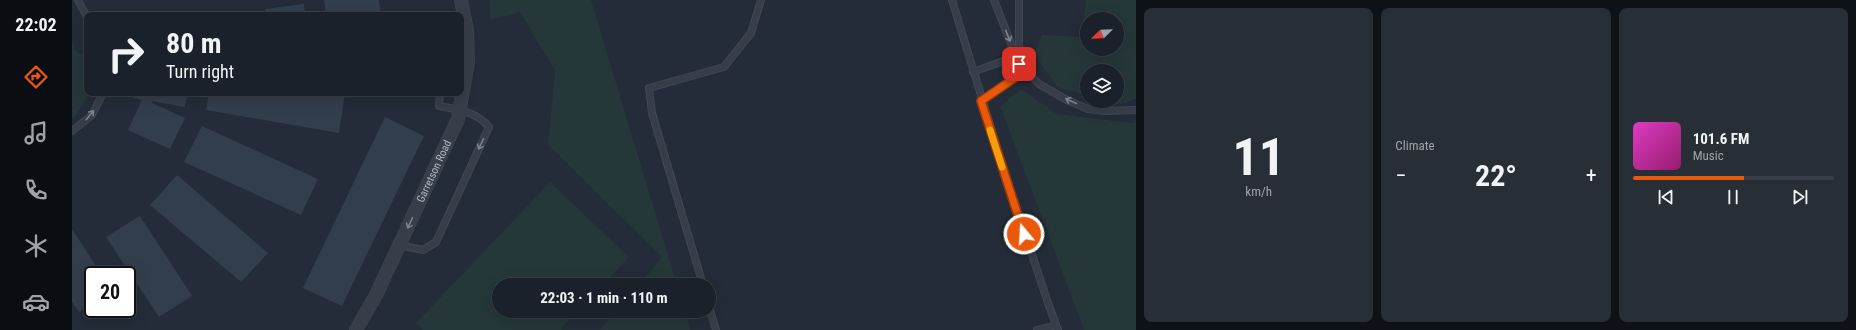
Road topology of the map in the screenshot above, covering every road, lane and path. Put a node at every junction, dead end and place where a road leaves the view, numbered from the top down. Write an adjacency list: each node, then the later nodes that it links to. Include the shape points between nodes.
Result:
1 (78, 0): 7 (lane)
2 (461, 0): 8 (street, Garretson Road)
3 (761, 0): 21 (lane, via 751,33 724,68 649,88 652,113)
4 (952, 0): 12 (lane)
5 (994, 0): 10 (lane, one-way to 10)
6 (1019, 0): 10 (lane)
7 (84, 12)
8 (463, 12)
9 (464, 15): 11 (street, Garretson Road, via 467,30)
10 (1019, 64): 12 (lane, via 1006,60); 16 (lane, via 1016,77); 18 (lane, one-way to 10, via 1088,109 1039,84)
11 (464, 65)
12 (973, 72): 16 (lane)
13 (101, 96): 19 (lane, one-way to 13, via 92,114)
14 (440, 96): 17 (lane, via 439,106)
15 (461, 96): 17 (street, Garretson Road)
16 (981, 101): 23 (lane)
17 (460, 110): 20 (street, Garretson Road, one-way to 20); 20 (lane, one-way to 20, via 482,119 489,127 436,242 423,250)
18 (1136, 110)
19 (72, 131)
20 (399, 245): 24 (street, Garretson Road, via 376,295)
21 (701, 278)
22 (712, 318): 25 (lane)
23 (1057, 327): 26 (lane)
24 (356, 330)
25 (716, 330)
26 (1037, 330)

